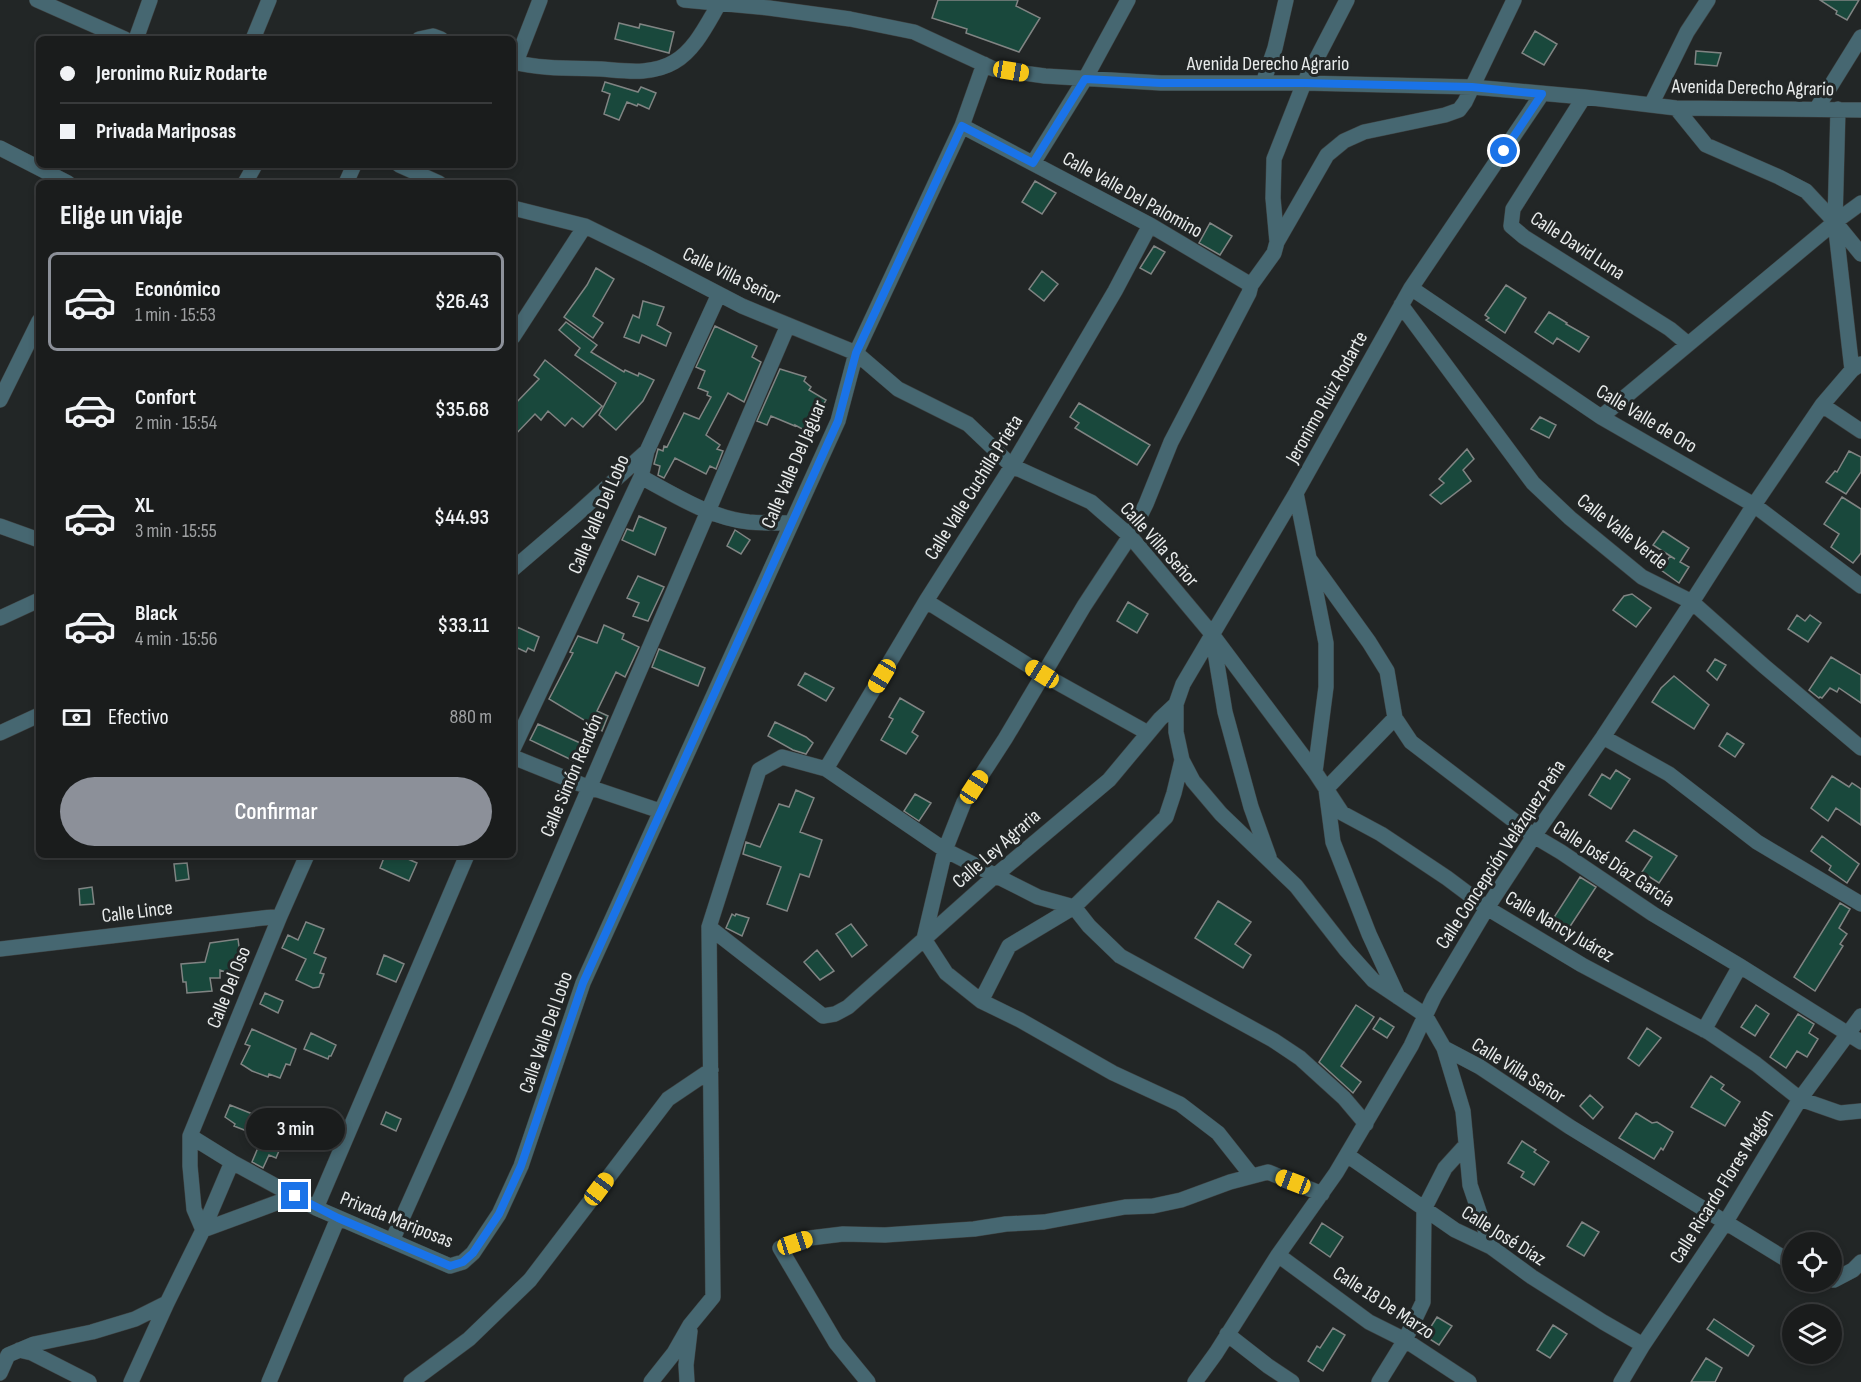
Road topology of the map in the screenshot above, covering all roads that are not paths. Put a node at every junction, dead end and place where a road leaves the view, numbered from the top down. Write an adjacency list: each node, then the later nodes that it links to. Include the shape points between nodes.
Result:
1 (37, 0): 12 (street)
2 (150, 0): 13 (street)
3 (269, 0): 14 (street)
4 (540, 0): 16 (street)
5 (684, 0): 11 (street, Avenida Derecho Agrario)
6 (1128, 0): 19 (street)
7 (1286, 0): 20 (street)
8 (1347, 0): 21 (street)
9 (1514, 0): 22 (street)
10 (1708, 0): 25 (street, via 1687,32)
11 (719, 4): 17 (street, via 689,50 661,68 640,71); 18 (street, Avenida Derecho Agrario, via 850,18 914,32)
12 (118, 36)
13 (137, 36)
14 (254, 36)
15 (1861, 37): 27 (street)
16 (516, 57)
17 (516, 63)
18 (984, 64): 19 (street, Avenida Derecho Agrario, via 994,69); 30 (street, Calle Valle Del Jaguar)
19 (1085, 79): 20 (street, Avenida Derecho Agrario); 32 (street)
20 (1263, 83): 21 (street, Avenida Derecho Agrario)
21 (1304, 83): 22 (street, Avenida Derecho Agrario); 43 (street, via 1274,159)
22 (1472, 87): 23 (street, Avenida Derecho Agrario); 43 (street, via 1459,110 1364,132 1344,141 1327,155)
23 (1542, 94): 24 (street, Avenida Derecho Agrario); 46 (street, Jeronimo Ruiz Rodarte)
24 (1584, 96): 25 (street, Avenida Derecho Agrario); 52 (street, Calle David Luna, via 1513,209 1511,226 1670,328)
25 (1652, 105): 26 (street, Avenida Derecho Agrario)
26 (1676, 108): 27 (street, Avenida Derecho Agrario); 40 (street, via 1706,145 1806,191)
27 (1818, 108): 28 (street, Avenida Derecho Agrario)
28 (1838, 109): 29 (street, Avenida Derecho Agrario); 40 (street)
29 (1861, 110)
30 (962, 126): 32 (street, Calle Valle Del Palomino); 53 (street, Calle Valle Del Jaguar)
31 (0, 148): 33 (street)
32 (1033, 163): 41 (street, Calle Valle Del Palomino)
33 (36, 167)
34 (39, 168): 36 (street)
35 (406, 168): 37 (street)
36 (62, 180)
37 (432, 180)
38 (1861, 203): 40 (street)
39 (516, 209): 42 (street, Calle Villa Señor)
40 (1835, 222): 44 (street); 52 (street); 54 (street)
41 (1150, 225): 45 (street, Calle Valle Del Palomino); 60 (street, Calle Valle Cuchilla Prieta, via 1116,291)
42 (585, 226): 47 (street, Calle Villa Señor); 51 (street)
43 (1277, 242): 45 (street, via 1268,263)
44 (1861, 254)
45 (1251, 285): 67 (street, via 1171,442)
46 (1411, 288): 48 (street, Jeronimo Ruiz Rodarte); 57 (street, Calle Valle de Oro)
47 (719, 294): 49 (street, Calle Villa Señor); 59 (street, Calle Valle Del Lobo)
48 (1401, 305): 62 (street, Jeronimo Ruiz Rodarte); 74 (street, Calle Valle Verde, via 1533,483 1642,577)
49 (788, 325): 53 (street, Calle Villa Señor); 64 (street, Calle Simón Rendón)
50 (36, 327): 55 (street)
51 (516, 332)
52 (1688, 344): 57 (street)
53 (856, 353): 60 (street, Calle Villa Señor, via 898,389 968,424); 65 (street, Calle Valle Del Jaguar, via 838,421)
54 (1857, 367): 56 (street, Calle Concepción Velázquez Peña)
55 (0, 400)
56 (1822, 405): 58 (street); 63 (street, Calle Concepción Velázquez Peña)
57 (1601, 417): 63 (street, Calle Valle de Oro)
58 (1861, 431)
59 (647, 451): 61 (street, Calle Valle Del Lobo); 70 (street)
60 (1012, 466): 67 (street, Calle Villa Señor, via 1091,502); 73 (street, Calle Valle Cuchilla Prieta)
61 (641, 477): 64 (street); 85 (street, Calle Valle Del Lobo)
62 (1296, 493): 69 (street); 76 (street, Jeronimo Ruiz Rodarte)
63 (1754, 505): 71 (street, Calle Valle de Oro); 74 (street, Calle Concepción Velázquez Peña)
64 (708, 510): 65 (street, via 747,522); 91 (street, Calle Simón Rendón)
65 (792, 523): 93 (street, Calle Valle Del Jaguar)
66 (0, 526): 68 (street)
67 (1130, 536): 76 (street, Calle Villa Señor); 77 (street)
68 (36, 539)
69 (1310, 560): 80 (street, Calle José Díaz García, via 1387,671); 90 (street, via 1326,643 1326,687)
70 (516, 566)
71 (1861, 586)
72 (36, 601): 75 (street)
73 (926, 601): 77 (street); 89 (street, Calle Valle Cuchilla Prieta)
74 (1692, 602): 84 (street, Calle Concepción Velázquez Peña); 86 (street, Calle Valle Verde)
75 (0, 618)
76 (1212, 634): 78 (street, Jeronimo Ruiz Rodarte); 90 (street, Calle Nancy Juárez); 98 (street, Calle Villa Señor, via 1225,712)
77 (1042, 674): 83 (street); 95 (street, via 964,802)
78 (1176, 704): 81 (street, Jeronimo Ruiz Rodarte); 83 (street, Calle Ley Agraria)
79 (36, 716): 82 (street)
80 (1395, 718): 92 (street); 94 (street, Calle José Díaz García, via 1411,742)
81 (1176, 732): 88 (street, Calle Villa Señor)
82 (0, 733)
83 (1148, 733): 99 (street, Calle Ley Agraria, via 1109,780)
84 (1603, 737): 94 (street, Calle Concepción Velázquez Peña); 100 (street, via 1669,774 1757,842)
85 (516, 743)
86 (1861, 748)
87 (516, 758): 91 (street)
88 (1182, 760): 98 (street, Calle Villa Señor, via 1193,781 1221,814); 101 (street, via 1167,817)
89 (826, 769): 95 (street); 104 (street, via 782,757 759,770)
90 (1315, 772): 92 (street, Calle Nancy Juárez)
91 (589, 787): 93 (street); 132 (street, Calle Simón Rendón)
92 (1326, 789): 102 (street, Calle Nancy Juárez, via 1342,813 1381,834); 108 (street, via 1333,842)
93 (660, 811): 136 (street, Calle Valle Del Lobo, via 583,983 521,1166 499,1214)
94 (1534, 836): 102 (street, Calle Concepción Velázquez Peña); 107 (street, Calle José Díaz García)
95 (945, 850): 99 (street); 105 (street)
96 (306, 858): 103 (street, Calle Del Oso)
97 (466, 858): 127 (street)
98 (1270, 860): 108 (street, Calle Villa Señor, via 1296,885 1373,981)
99 (996, 875): 101 (street, via 1038,897); 105 (street, Calle Ley Agraria)
100 (1861, 904)
101 (1074, 907): 109 (street, via 1009,946); 119 (street, via 1120,956 1300,1058)
102 (1487, 908): 110 (street, Calle Concepción Velázquez Peña); 112 (street, Calle Nancy Juárez, via 1582,965)
103 (280, 916): 106 (street, Calle Lince); 120 (street, Calle Del Oso)
104 (709, 927): 105 (street, Calle Ley Agraria, via 823,1016 848,1007); 116 (street)
105 (924, 939): 109 (street, via 946,974)
106 (0, 949)
107 (1740, 966): 112 (street); 113 (street, Calle José Díaz García)
108 (1398, 998): 110 (street, Calle Villa Señor)
109 (981, 1001): 124 (street, via 1113,1073 1180,1104 1218,1133)
110 (1425, 1015): 115 (street, Calle Villa Señor); 119 (street, Calle Concepción Velázquez Peña)
111 (1861, 1016): 113 (street, Calle Ricardo Flores Magón)
112 (1704, 1030): 117 (street, Calle Nancy Juárez)
113 (1847, 1033): 114 (street, Calle José Díaz García); 117 (street, Calle Ricardo Flores Magón)
114 (1861, 1042)
115 (1444, 1048): 121 (street, via 1463,1111); 130 (street, Calle Villa Señor)
116 (711, 1070): 140 (street, via 713,1297); 149 (street, via 668,1099 530,1280 469,1339)
117 (1800, 1099): 118 (street, Calle Nancy Juárez, via 1840,1113); 130 (street, Calle Ricardo Flores Magón)
118 (1861, 1111)
119 (1366, 1124): 122 (street, Calle Concepción Velázquez Peña)
120 (190, 1136): 123 (street, Privada Mariposas); 131 (street, via 194,1209)
121 (1466, 1146): 128 (street, via 1445,1168); 133 (street, via 1470,1185)
122 (1347, 1155): 125 (street, Calle Concepción Velázquez Peña); 128 (street, Calle José Díaz)
123 (232, 1162): 126 (street, Privada Mariposas); 131 (street)
124 (1252, 1176): 125 (street, via 1268,1172); 152 (street, via 1153,1206 974,1229 843,1234 810,1238 780,1248 836,1343)
125 (1322, 1194): 134 (street, Calle Concepción Velázquez Peña)
126 (295, 1196): 127 (street, Privada Mariposas); 131 (street)
127 (316, 1208): 129 (street, Privada Mariposas)
128 (1424, 1209): 133 (street, Calle José Díaz); 142 (street, via 1423,1302)
129 (338, 1218): 132 (street, Privada Mariposas); 148 (street)
130 (1725, 1223): 135 (street, Calle Villa Señor); 143 (street, Calle Ricardo Flores Magón)
131 (203, 1230): 139 (street)
132 (392, 1241): 136 (street, Privada Mariposas, via 450,1266)
133 (1491, 1247): 143 (street, Calle José Díaz)
134 (1278, 1255): 141 (street, Calle Concepción Velázquez Peña); 142 (street, Calle 18 De Marzo, via 1370,1322)
135 (1782, 1257)
136 (463, 1262)
137 (1857, 1266): 138 (street)
138 (1842, 1275)
139 (167, 1303): 144 (street, via 135,1319); 147 (street)
140 (690, 1325): 150 (street); 151 (street)
141 (1227, 1334): 153 (street, Calle Concepción Velázquez Peña); 154 (street)
142 (1405, 1340): 155 (street); 156 (street, Calle 18 De Marzo)
143 (1643, 1345): 157 (street, Calle Ricardo Flores Magón)
144 (19, 1350): 145 (street, via 8,1355); 146 (street)
145 (0, 1372)
146 (89, 1382)
147 (131, 1382)
148 (270, 1382)
149 (411, 1382)
150 (651, 1382)
151 (687, 1382)
152 (868, 1382)
153 (1195, 1382)
154 (1292, 1382)
155 (1379, 1382)
156 (1469, 1382)
157 (1621, 1382)

